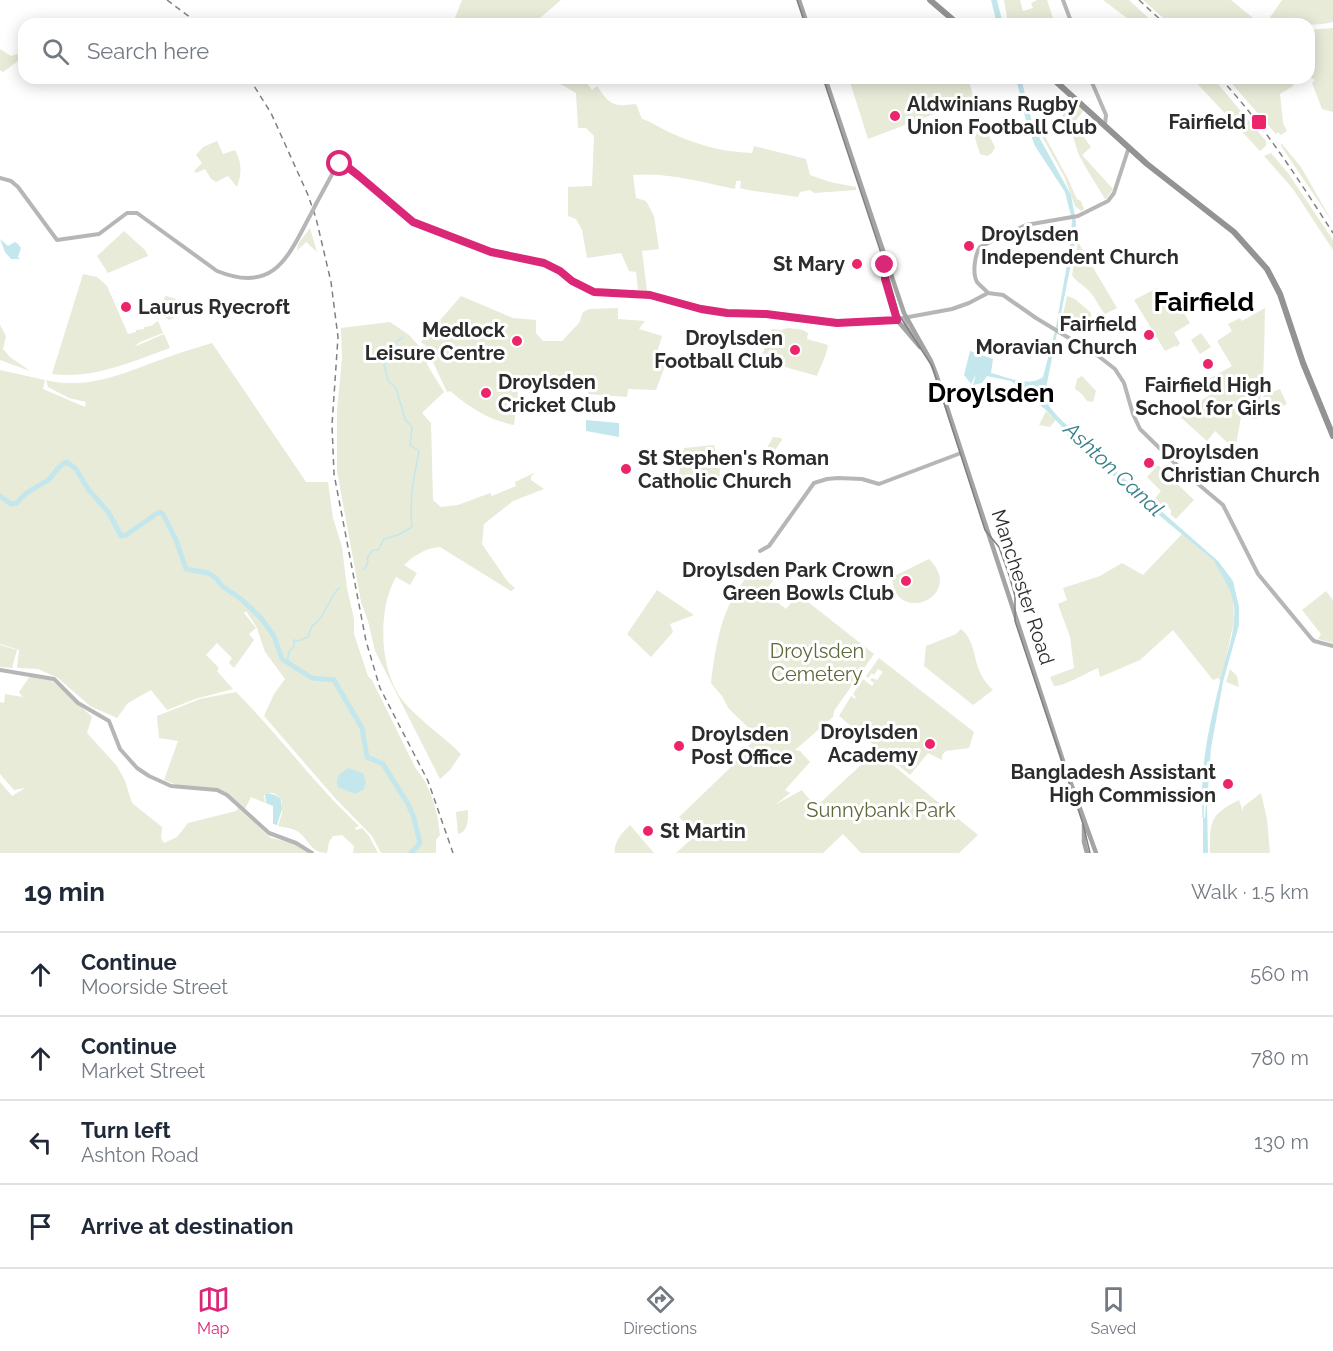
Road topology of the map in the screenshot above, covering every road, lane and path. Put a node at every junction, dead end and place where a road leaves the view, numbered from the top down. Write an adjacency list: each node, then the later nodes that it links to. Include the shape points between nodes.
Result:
1 (799, 0): 4 (main road)
2 (930, 0): 5 (highway)
3 (1063, 0): 6 (street)
4 (805, 18)
5 (951, 18)
6 (1070, 18)
7 (827, 84): 15 (main road)
8 (1059, 84): 11 (highway)
9 (1093, 84): 10 (street)
10 (1103, 109): 11 (street); 12 (street)
11 (1099, 119): 12 (highway)
12 (1105, 124): 13 (highway)
13 (1129, 147): 16 (street, via 1113,196 1104,203 1078,216 1026,225 981,247 975,275); 21 (highway, via 1234,232 1267,269)
14 (0, 178): 18 (street, bridge, via 18,187 57,240 99,234 127,213 137,213 217,271 243,278 276,270 286,259 341,164 413,222 491,252 544,263 594,292 650,295 727,313 837,323)
15 (866, 198): 17 (main road, Manchester Road); 18 (main road)
16 (988, 293): 17 (street, via 952,309); 24 (street, via 1011,298 1115,369 1142,432 1222,504 1263,581 1314,641)
17 (906, 319): 18 (street); 19 (street, via 906,326); 20 (main road, Manchester Road)
18 (897, 320): 19 (main road, Manchester Road)
19 (921, 348): 20 (main road, Manchester Road)
20 (931, 361): 22 (main road, Manchester Road)
21 (1333, 436)
22 (961, 453): 23 (street, via 879,484 844,478 814,483 770,546); 26 (main road, Manchester Road)
23 (760, 551)
24 (1333, 646)
25 (0, 670): 27 (street, via 54,679 78,703 109,721 116,743 137,768 171,786 217,790 269,833)
26 (1084, 824): 28 (main road, Manchester Road); 29 (main road, Manchester Road)
27 (312, 853)
28 (1087, 853)
29 (1096, 853)

